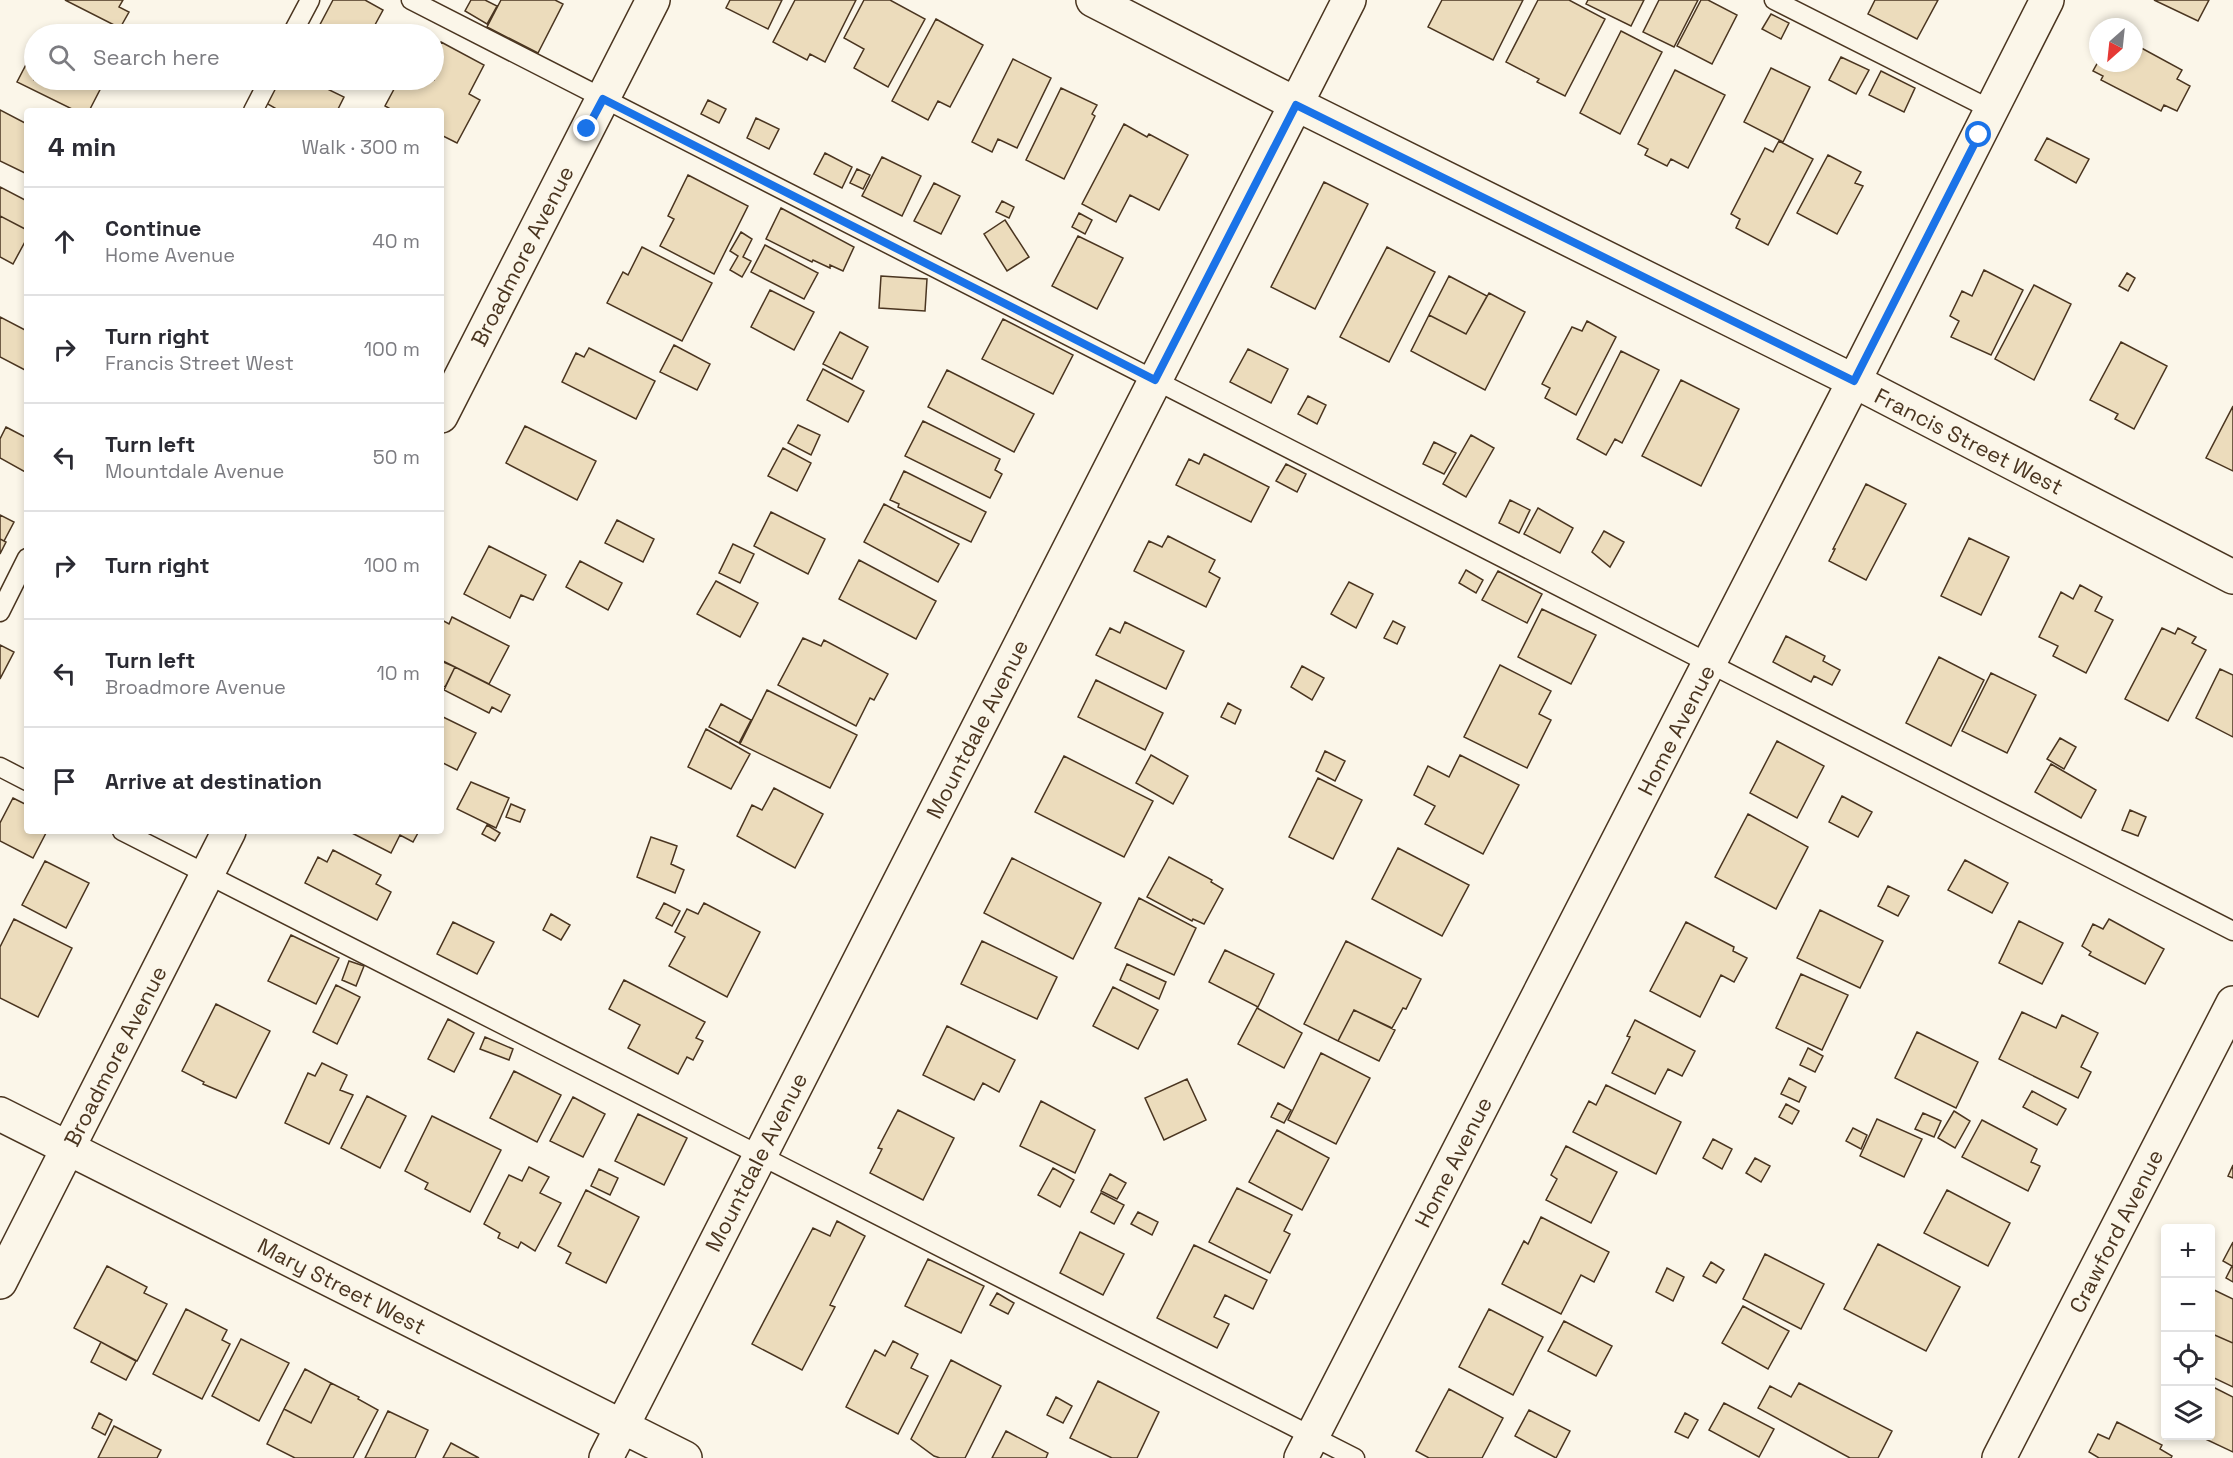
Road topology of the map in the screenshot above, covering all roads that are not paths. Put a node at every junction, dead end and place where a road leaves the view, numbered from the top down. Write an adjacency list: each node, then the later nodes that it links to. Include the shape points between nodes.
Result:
1 (310, 0): 8 (lane)
2 (411, 0): 10 (lane)
3 (653, 0): 10 (street, Broadmore Avenue)
4 (1093, 0): 11 (street, Francis Street West)
5 (1349, 0): 11 (street, Mountdale Avenue)
6 (1774, 0): 13 (lane)
7 (2047, 0): 13 (street, Home Avenue)
8 (297, 24)
9 (264, 90): 12 (lane)
10 (603, 99): 14 (lane); 16 (street, Broadmore Avenue)
11 (1296, 105): 14 (street, Mountdale Avenue); 15 (street, Francis Street West)
12 (255, 108)
13 (1992, 110): 15 (street, Home Avenue)
14 (1155, 380): 20 (lane); 30 (street, Mountdale Avenue)
15 (1854, 381): 18 (street, Francis Street West); 20 (street, Home Avenue)
16 (444, 410)
17 (24, 564): 19 (lane)
18 (2233, 577)
19 (0, 612)
20 (1710, 663): 26 (lane); 33 (street, Home Avenue)
21 (0, 767): 22 (lane)
22 (24, 779)
23 (128, 834): 25 (lane)
24 (228, 834): 25 (street, Broadmore Avenue)
25 (207, 876): 29 (street, Broadmore Avenue); 30 (lane)
26 (2233, 931)
27 (2233, 1003): 37 (street, Crawford Avenue)
28 (0, 1114): 29 (street, Mary Street West)
29 (68, 1148): 31 (street, Broadmore Avenue); 32 (street, Mary Street West)
30 (760, 1155): 32 (street, Mountdale Avenue); 33 (lane)
31 (0, 1282)
32 (621, 1427): 34 (street, Mountdale Avenue); 35 (street, Mary Street West)
33 (1307, 1447): 36 (lane)
34 (606, 1458)
35 (685, 1458)
36 (1355, 1458)
37 (2000, 1458)

